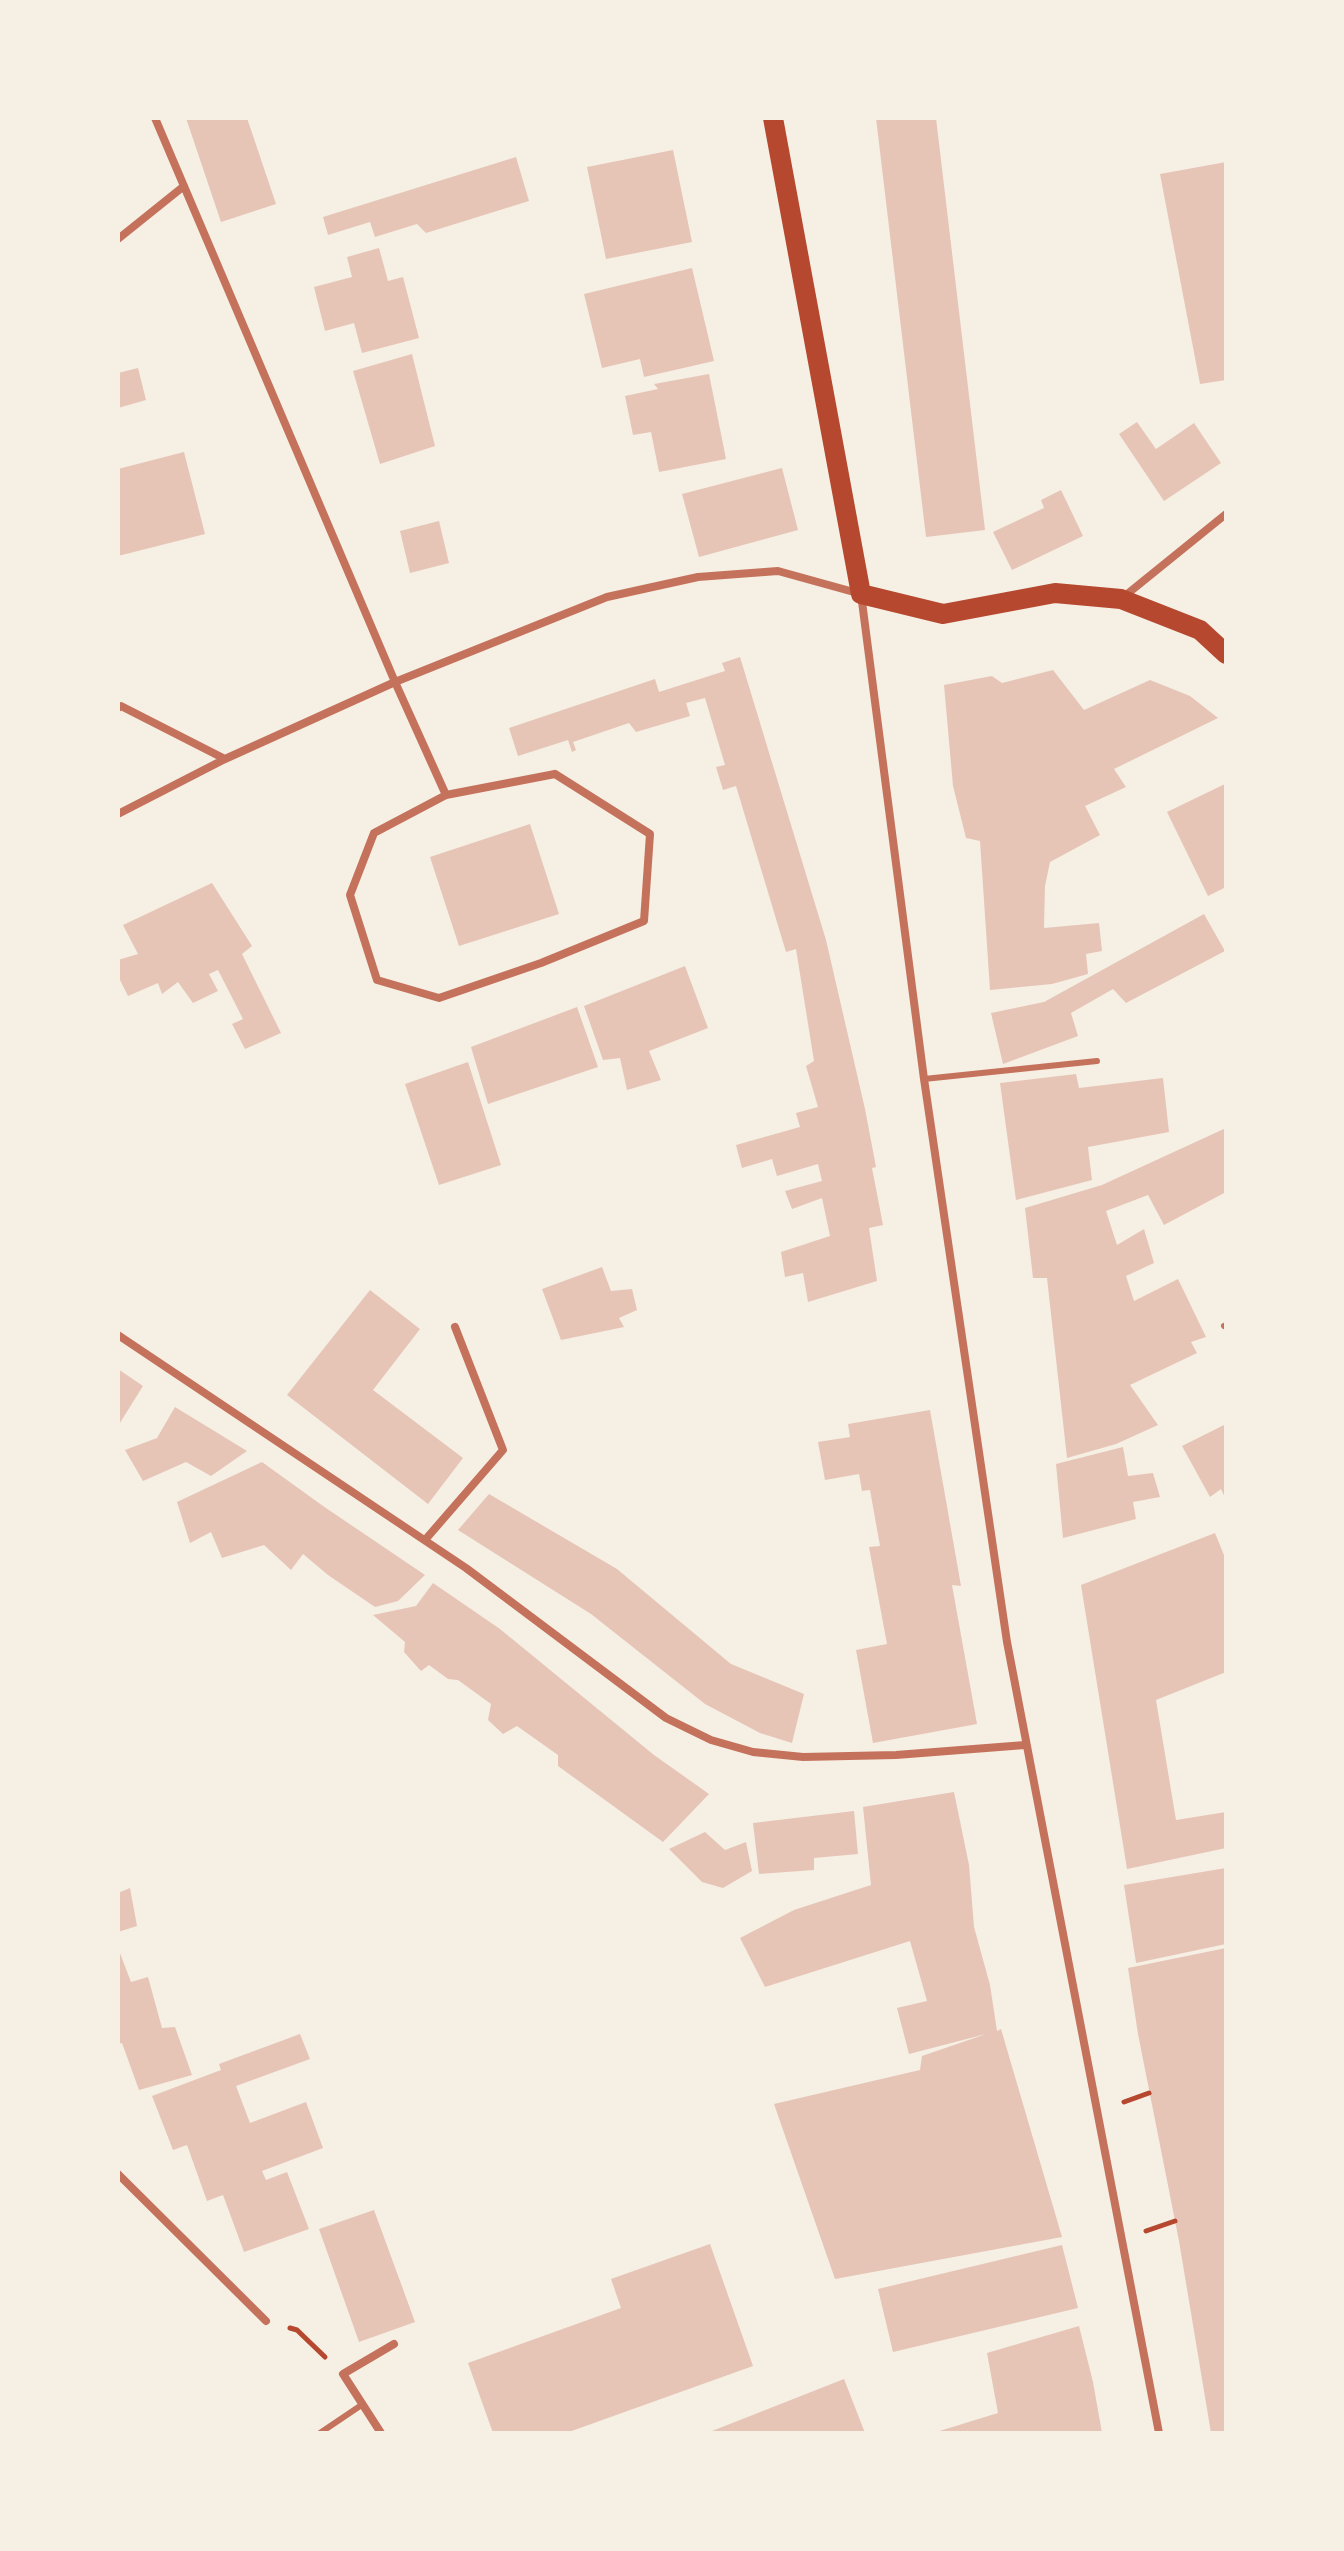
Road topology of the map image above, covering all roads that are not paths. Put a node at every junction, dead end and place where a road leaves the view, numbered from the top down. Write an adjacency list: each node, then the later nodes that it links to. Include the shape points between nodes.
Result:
1 (155, 118): 3 (street)
2 (773, 118): 6 (main road)
3 (184, 186): 4 (street); 9 (street)
4 (118, 239)
5 (1226, 514): 7 (street)
6 (861, 594): 7 (main road, via 943,614 1055,593); 9 (street, via 778,571 698,577 607,597); 15 (street)
7 (1121, 599): 8 (main road, via 1200,630)
8 (1226, 654)
9 (395, 682): 11 (street); 12 (street)
10 (118, 708): 11 (street)
11 (225, 759): 13 (street)
12 (446, 795): 12 (street, via 555,774 650,834 644,921 439,998 377,980 350,895 374,833)
13 (118, 814)
14 (1097, 1061): 15 (lane)
15 (924, 1079): 19 (street)
16 (455, 1327): 18 (street, via 503,1450)
17 (118, 1335): 18 (street)
18 (425, 1540): 19 (street, via 666,1718 711,1740 753,1752 803,1757)
19 (1025, 1745): 26 (street)
20 (118, 2174): 21 (street)
21 (266, 2321)
22 (394, 2344): 23 (street, via 343,2374)
23 (363, 2404): 24 (lane); 25 (street)
24 (320, 2433)
25 (381, 2433)
26 (1159, 2433)

